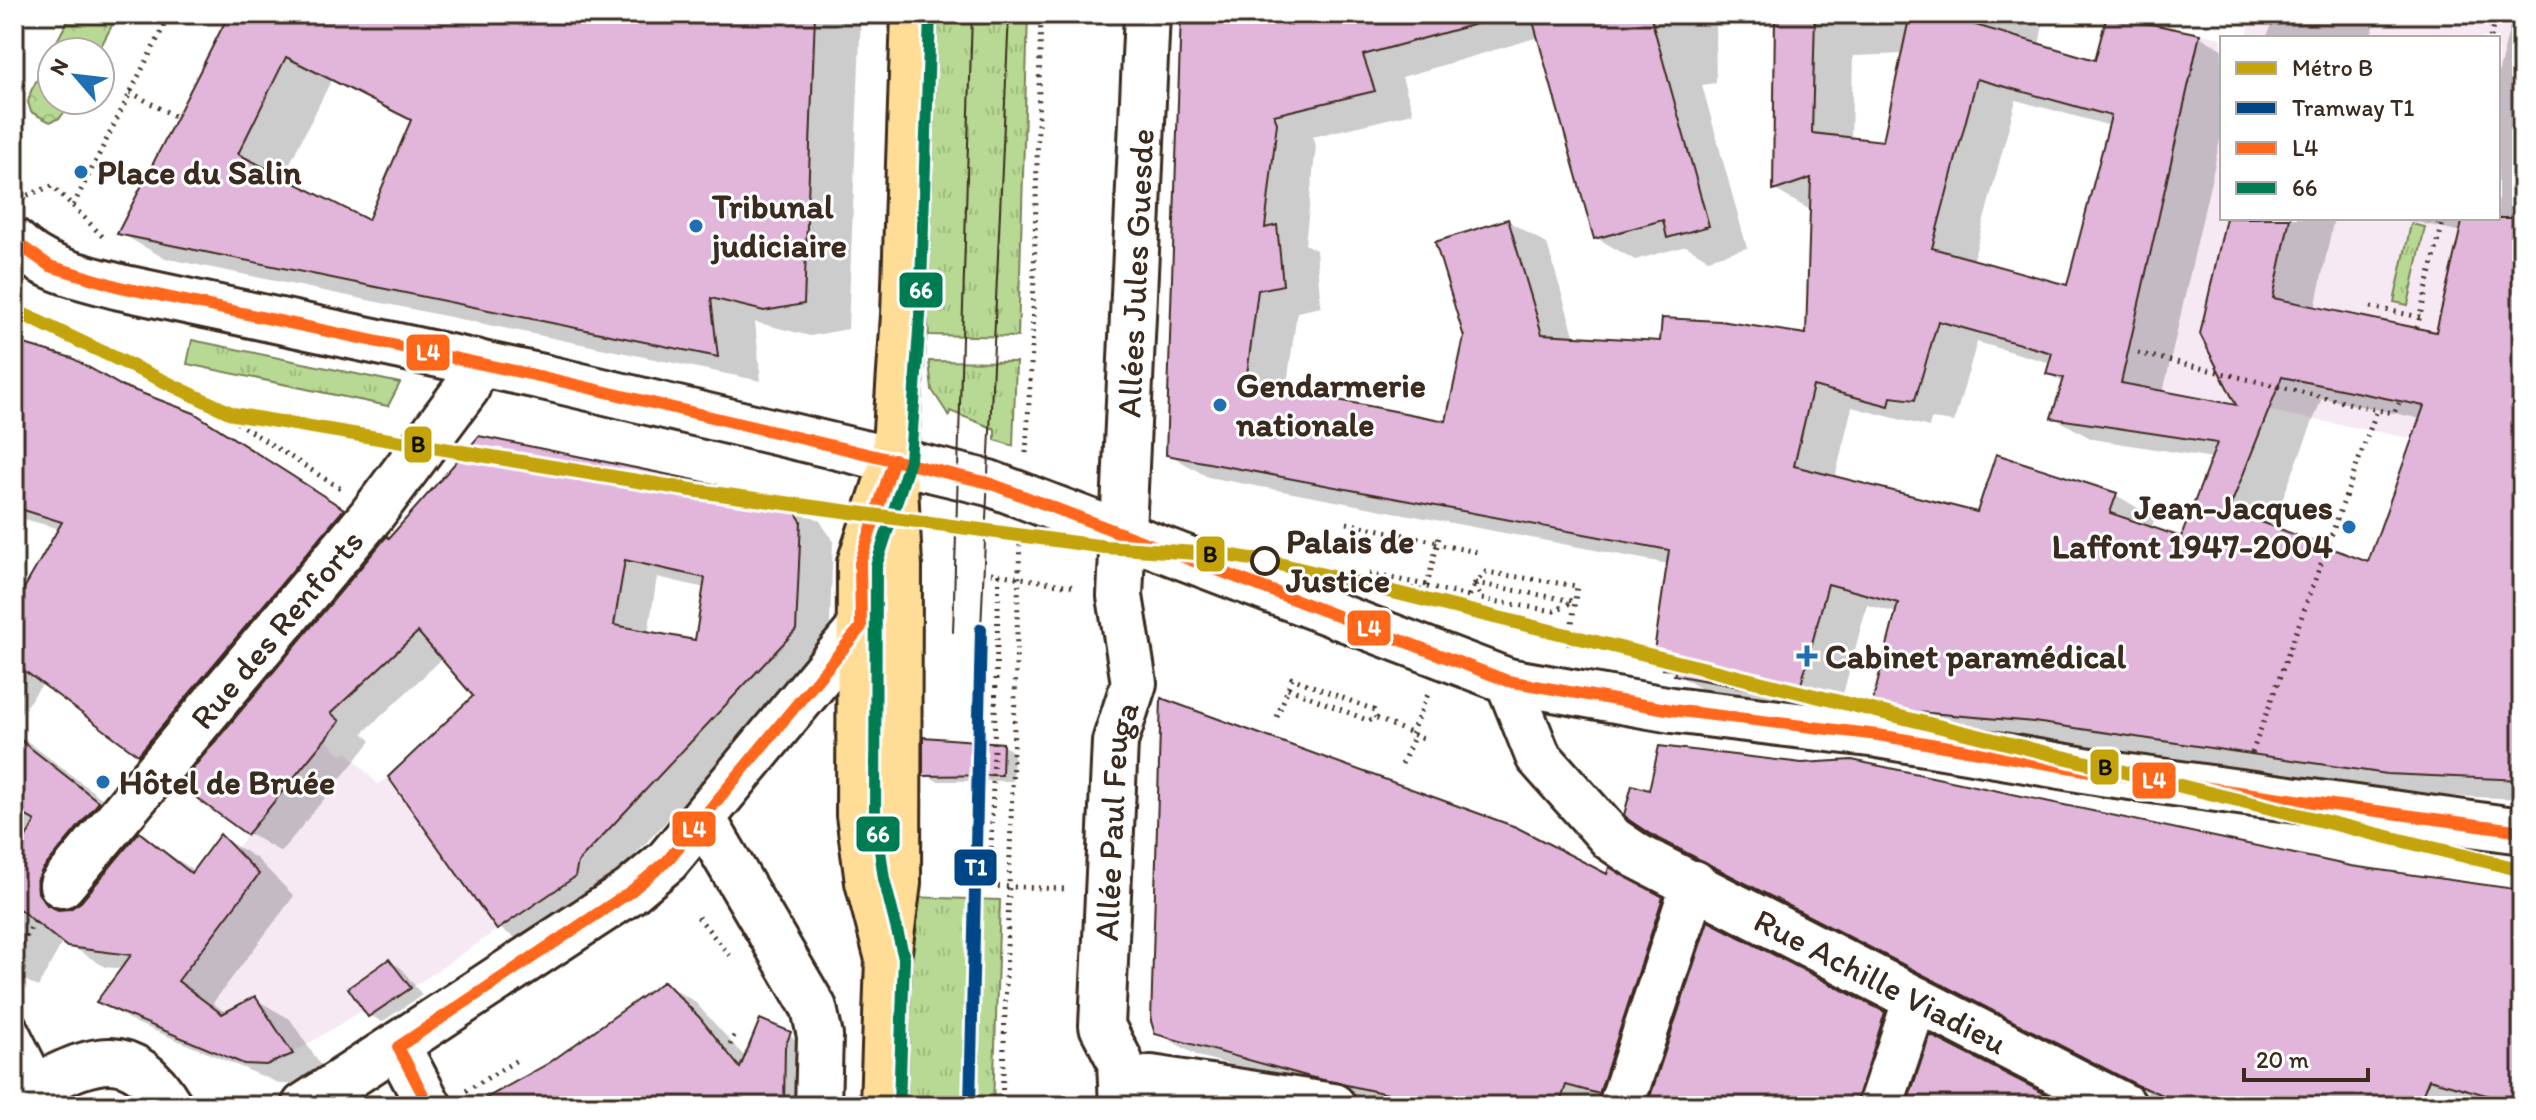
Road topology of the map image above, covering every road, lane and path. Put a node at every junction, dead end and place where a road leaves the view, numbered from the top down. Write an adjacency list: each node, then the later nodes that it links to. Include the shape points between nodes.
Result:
1 (170, 14): 7 (path)
2 (914, 14): 23 (main road)
3 (1041, 14): 22 (path)
4 (1147, 14): 29 (street, Allées Jules Guesde)
5 (2522, 19): 6 (path, via 2496,15)
6 (2491, 36)
7 (130, 92): 8 (path); 10 (path)
8 (176, 117)
9 (14, 202): 10 (path, via 52,186)
10 (73, 206): 12 (path)
11 (2444, 220): 15 (path)
12 (104, 238)
13 (17, 249): 18 (street, via 61,271 120,287)
14 (2371, 307): 15 (path)
15 (2420, 317): 16 (path)
16 (2417, 328)
17 (2138, 353): 21 (path)
18 (476, 362): 23 (street); 24 (street, Rue des Renforts, via 467,388)
19 (156, 371): 24 (path, via 350,495)
20 (2399, 403): 21 (path, via 2394,413)
21 (2377, 410): 49 (path)
22 (1026, 453)
23 (894, 459): 29 (street, via 1023,494); 42 (main road, via 860,563); 57 (main road, via 898,868)
24 (371, 516): 55 (street, Rue des Renforts)
25 (1347, 523): 30 (path)
26 (1020, 529): 34 (path)
27 (1440, 533): 30 (path)
28 (1391, 536): 31 (path)
29 (1137, 538): 37 (street, Allée Paul Feuga); 44 (street)
30 (1438, 542): 36 (path)
31 (1478, 552)
32 (991, 573): 33 (path)
33 (999, 574): 34 (path); 53 (path, via 990,886)
34 (1021, 576): 37 (path); 53 (path)
35 (1368, 578): 36 (path)
36 (1427, 588): 38 (path); 41 (path)
37 (1120, 596): 54 (street, Allée Paul Feuga, via 1134,683 1115,742)
38 (1469, 596)
39 (1481, 599): 40 (path, via 1554,611)
40 (1574, 601): 40 (path, via 1577,586 1486,572 1475,583); 43 (path)
41 (1421, 613)
42 (861, 627): 50 (street); 57 (main road, via 859,815 868,882)
43 (1569, 646)
44 (1508, 681): 51 (street, via 1672,710 1878,735 2108,774); 52 (street, Rue Achille Viadieu, via 1538,756 1612,839)
45 (1288, 688): 46 (path); 47 (path, via 1369,721); 47 (path, via 1292,678 1374,710)
46 (1277, 717)
47 (1376, 718): 48 (path, via 1426,740 1411,736)
48 (1402, 764)
49 (2247, 765)
50 (704, 820): 62 (street, via 630,892); 70 (street, via 814,1008 820,1036)
51 (2522, 831)
52 (1694, 883): 58 (street, Rue Achille Viadieu); 74 (street)
53 (1008, 887): 54 (path); 72 (path)
54 (1106, 890): 66 (street, Allée Paul Feuga, via 1102,1026 1120,1061)
55 (52, 898): 56 (path)
56 (14, 958)
57 (888, 959): 71 (main road)
58 (1916, 999): 75 (street); 76 (street, Rue Achille Viadieu)
59 (14, 1023): 65 (lane)
60 (736, 1031): 61 (path)
61 (730, 1045)
62 (398, 1047): 68 (street); 69 (street)
63 (517, 1060): 64 (path)
64 (476, 1085)
65 (29, 1089): 67 (street, via 99,1060 135,1064)
66 (1123, 1095): 73 (street, via 1151,1078)
67 (170, 1106)
68 (304, 1106)
69 (429, 1106)
70 (818, 1106)
71 (883, 1106)
72 (1002, 1106)
73 (1333, 1106)
74 (1621, 1106)
75 (1880, 1106)
76 (2124, 1106)

